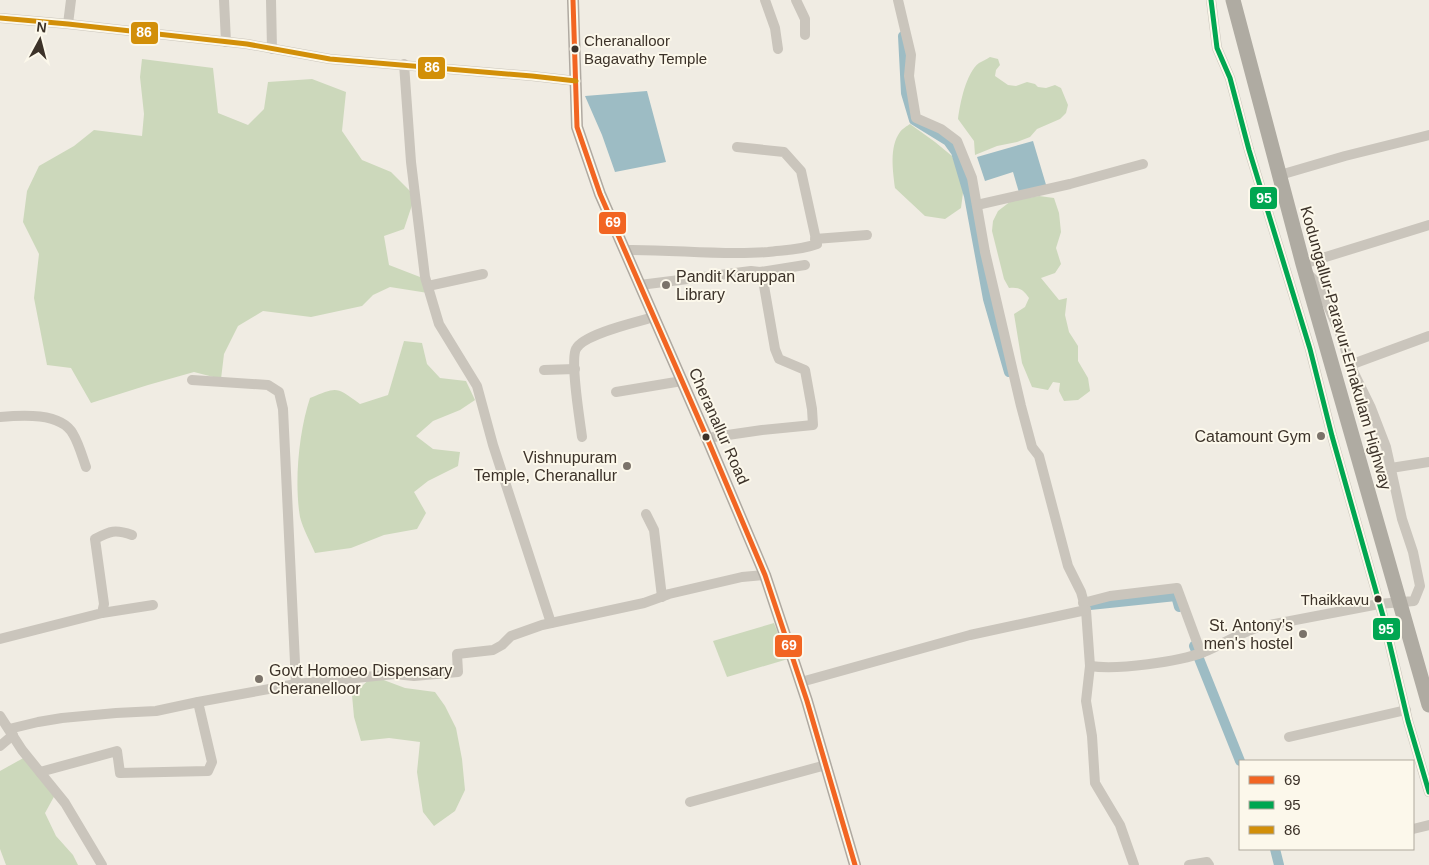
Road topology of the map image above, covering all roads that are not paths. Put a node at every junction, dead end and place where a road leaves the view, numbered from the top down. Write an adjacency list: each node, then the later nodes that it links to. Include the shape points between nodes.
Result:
1 (72, 0): 11 (street)
2 (224, 0): 13 (street)
3 (271, 0): 14 (street)
4 (573, 0): 17 (main road, Cheranallur Road)
5 (766, 0): 15 (street)
6 (796, 0): 12 (street, via 805,19)
7 (898, 0): 22 (street, via 911,55 909,76 916,118 941,129 957,141 972,178)
8 (1211, 0): 52 (street, via 1217,48 1230,78 1310,349)
9 (1233, 0): 21 (highway, Kodungallur-Paravur-Ernakulam Highway)
10 (0, 18): 11 (street)
11 (68, 24): 13 (street)
12 (805, 35)
13 (226, 42): 14 (street)
14 (272, 48): 16 (street, via 330,58)
15 (778, 49)
16 (404, 64): 17 (street); 32 (street, via 411,162 424,276)
17 (576, 81): 26 (main road, Cheranallur Road, via 577,127)
18 (1429, 135): 21 (street)
19 (736, 147): 25 (street, via 784,152 801,171)
20 (1143, 164): 22 (street)
21 (1280, 175): 28 (highway, Kodungallur-Paravur-Ernakulam Highway)
22 (977, 205): 55 (street, via 985,252 1032,447 1039,456 1068,566)
23 (1429, 225): 28 (street)
24 (867, 234): 25 (street)
25 (815, 239): 26 (street, via 817,244 803,249 735,254)
26 (624, 250): 31 (main road, Cheranallur Road)
27 (805, 266): 29 (street)
28 (1305, 268): 35 (street, via 1318,285 1342,338); 53 (highway, Kodungallur-Paravur-Ernakulam Highway)
29 (760, 272): 31 (street); 43 (street, via 775,349 779,359 805,370 813,425)
30 (483, 274): 32 (street)
31 (640, 285): 33 (main road, Cheranallur Road)
32 (428, 286): 57 (street, via 439,324 477,386)
33 (654, 317): 37 (street, via 581,342 575,350); 39 (main road, Cheranallur Road)
34 (1429, 336): 35 (street)
35 (1350, 365): 46 (street, via 1371,408)
36 (544, 370): 37 (street)
37 (575, 370): 42 (street)
38 (192, 380): 62 (street, via 268,385 279,392 283,409)
39 (682, 382): 40 (street); 43 (main road, Cheranallur Road)
40 (616, 392)
41 (0, 417): 45 (street, via 23,415 57,419 72,432)
42 (582, 438)
43 (707, 438): 49 (main road, Cheranallur Road)
44 (1429, 462): 46 (street)
45 (86, 467)
46 (1391, 468): 50 (street, via 1402,519)
47 (646, 514): 51 (street, via 654,530)
48 (132, 535): 56 (street, via 110,531 95,539 104,604)
49 (765, 575): 51 (street, via 742,577); 61 (main road, Cheranallur Road)
50 (1425, 585): 53 (street, via 1414,601)
51 (662, 597): 57 (street)
52 (1379, 604): 53 (street); 59 (street, via 1259,627); 65 (street)
53 (1400, 604): 64 (highway, Kodungallur-Paravur-Ernakulam Highway)
54 (153, 605): 56 (street)
55 (1085, 607): 59 (street, via 1110,596 1177,588 1194,631); 60 (street); 61 (street)
56 (102, 613): 58 (street)
57 (551, 623): 62 (street, via 511,636 494,650 457,654 458,672 414,676 395,674)
58 (0, 639)
59 (1198, 654): 60 (street, via 1151,664)
60 (1090, 666): 78 (street, via 1086,701 1095,783 1120,825)
61 (801, 682): 70 (main road, Cheranallur Road)
62 (296, 684): 63 (street)
63 (198, 702): 67 (street, via 156,711 38,722); 71 (street, via 212,762 208,771 120,773 117,751)
64 (1429, 705)
65 (1406, 710): 68 (street); 72 (street)
66 (0, 716): 67 (street)
67 (11, 732): 69 (street); 71 (street)
68 (1289, 737)
69 (0, 746)
70 (826, 765): 73 (street); 77 (main road, Cheranallur Road)
71 (40, 772): 76 (street, via 65,804)
72 (1429, 792)
73 (690, 802)
74 (1429, 825): 75 (street)
75 (1414, 829)
76 (102, 865)
77 (855, 865)
78 (1134, 865)
79 (1189, 865): 80 (street, via 1207,862)
80 (1209, 865)

